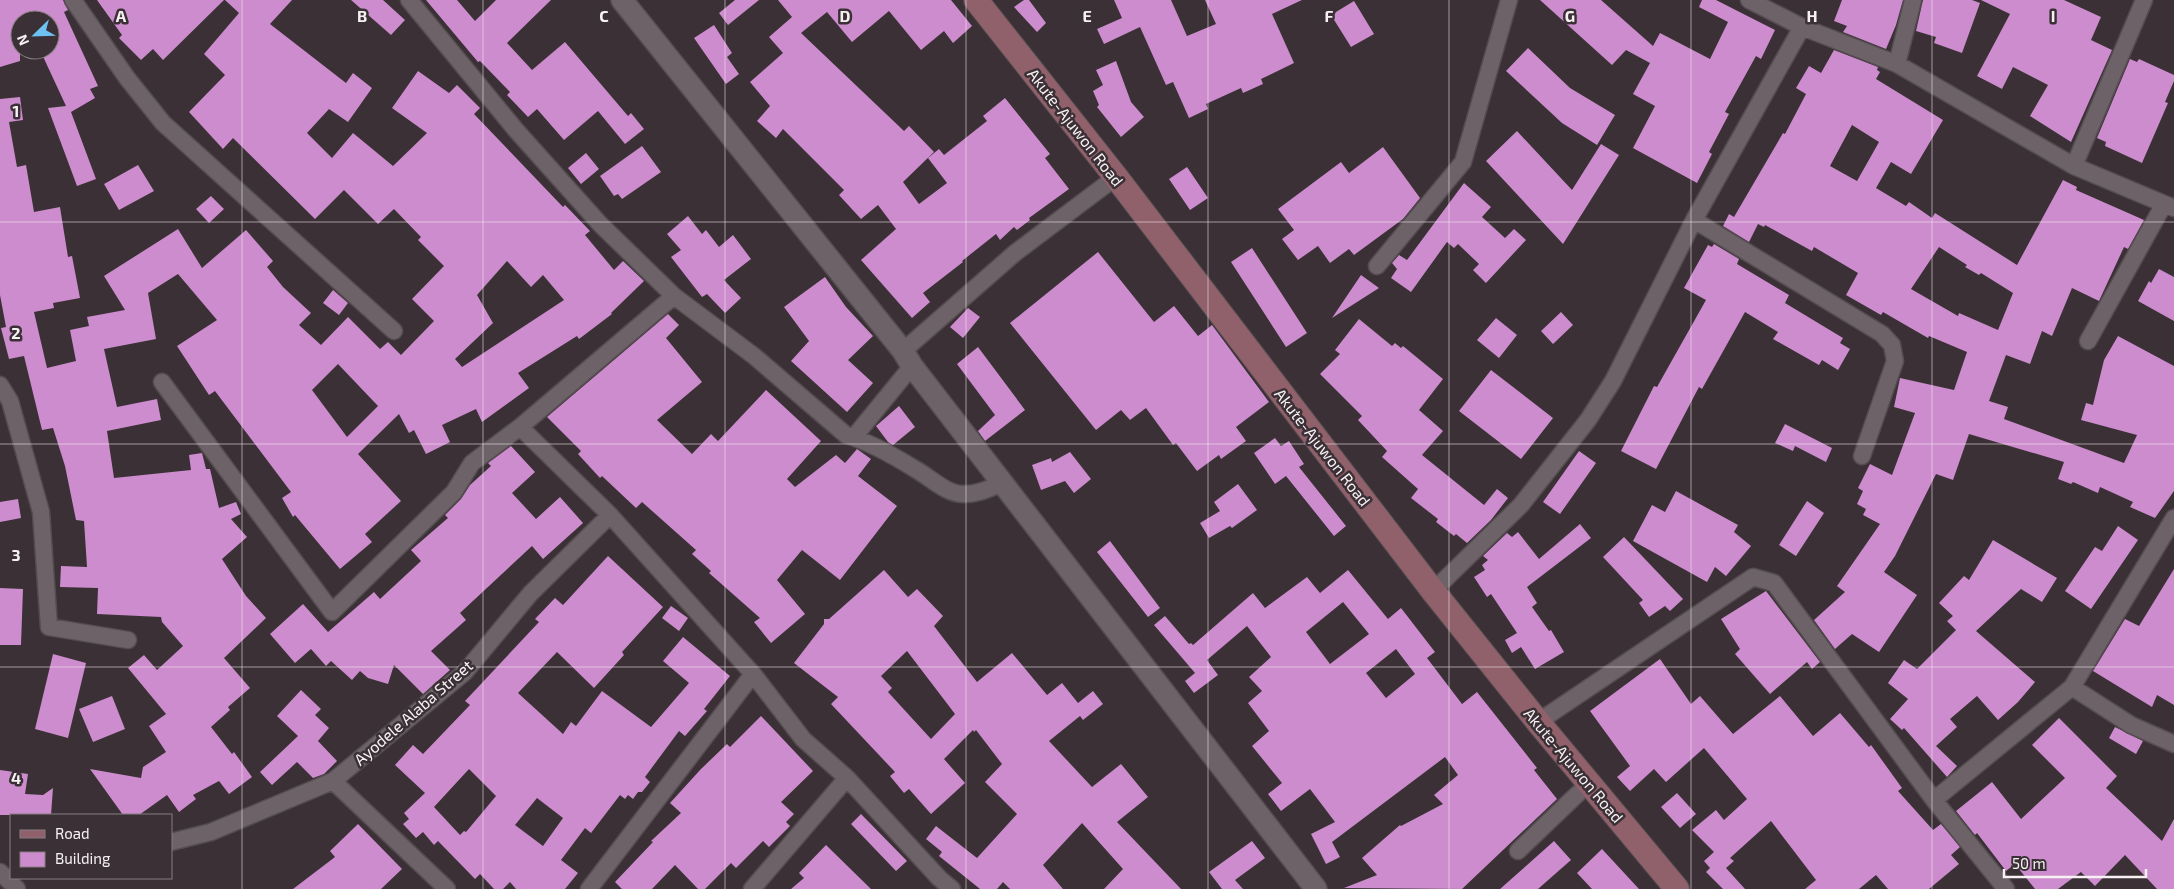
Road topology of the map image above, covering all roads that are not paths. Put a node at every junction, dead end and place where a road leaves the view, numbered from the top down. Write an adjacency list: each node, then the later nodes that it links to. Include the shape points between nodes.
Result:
1 (73, 0): 17 (street, via 163,123)
2 (409, 0): 16 (street, via 548,166 600,224)
3 (622, 0): 19 (street)
4 (1509, 0): 15 (street, via 1463,162)
5 (1749, 0): 9 (street)
6 (1913, 0): 10 (street)
7 (2144, 0): 11 (street)
8 (978, 1): 12 (main road, Akute-Ajuwon Road)
9 (1802, 27): 10 (street); 14 (street)
10 (1897, 64): 11 (street)
11 (2074, 166): 13 (street)
12 (1116, 177): 19 (street, via 1014,253); 28 (main road, Akute-Ajuwon Road)
13 (2169, 206): 18 (street)
14 (1694, 220): 24 (street, via 1882,334 1892,345 1895,361); 28 (street, via 1613,381 1588,420 1521,504)
15 (1377, 266)
16 (674, 296): 22 (street); 23 (street, via 754,356 846,435)
17 (394, 331)
18 (2088, 341)
19 (908, 359): 23 (street); 25 (street)
20 (162, 382): 22 (street, via 332,612 454,492 472,463)
21 (0, 384): 29 (street, via 10,401 41,512 49,627)
22 (520, 426): 26 (street)
23 (857, 438): 25 (street, via 952,492 975,493)
24 (1862, 456)
25 (1003, 483): 46 (street)
26 (610, 515): 30 (street); 35 (street, Ayodele Alaba Street, via 530,594 465,672)
27 (2174, 518): 31 (street)
28 (1433, 591): 32 (main road, Akute-Ajuwon Road)
29 (128, 640)
30 (753, 674): 34 (street, via 803,739); 43 (street)
31 (2072, 687): 33 (street, via 2131,725); 37 (street)
32 (1538, 722): 36 (main road, Akute-Ajuwon Road); 37 (street, via 1753,577 1774,584)
33 (2174, 744)
34 (847, 778): 44 (street); 45 (street)
35 (333, 781): 38 (street, Ayodele Alaba Street, via 211,832); 42 (street)
36 (1589, 783): 39 (street); 47 (main road, Akute-Ajuwon Road)
37 (1934, 800): 48 (street)
38 (172, 842)
39 (1518, 851)
40 (0, 871): 41 (street)
41 (17, 889)
42 (447, 889)
43 (589, 889)
44 (752, 889)
45 (952, 889)
46 (1316, 889)
47 (1677, 889)
48 (2006, 889)

